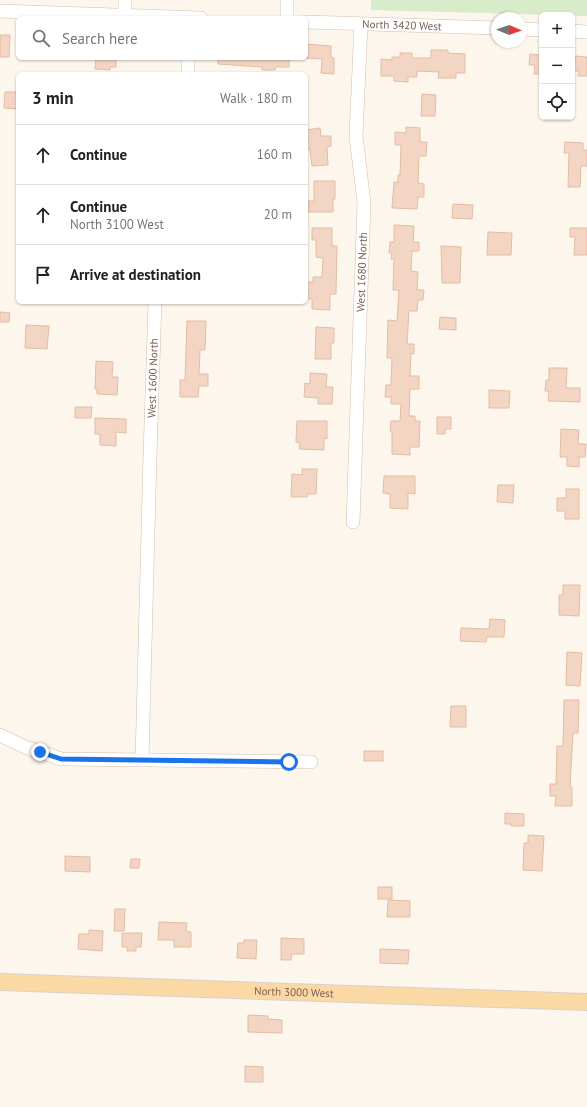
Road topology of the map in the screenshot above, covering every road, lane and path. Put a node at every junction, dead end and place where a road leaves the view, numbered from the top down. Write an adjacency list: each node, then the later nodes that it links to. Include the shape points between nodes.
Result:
1 (125, 0): 4 (street)
2 (287, 0): 6 (street)
3 (0, 11): 4 (street)
4 (125, 15): 5 (street)
5 (146, 16)
6 (287, 16)
7 (308, 22): 8 (street, North 3420 West)
8 (361, 24): 9 (street, North 3420 West); 17 (street, West 1680 North, via 356,136 364,203)
9 (491, 28)
10 (527, 29): 11 (street)
11 (539, 30)
12 (575, 31): 13 (street)
13 (587, 32)
14 (188, 60): 15 (street)
15 (188, 72)
16 (155, 304): 19 (street, West 1600 North)
17 (353, 522)
18 (0, 735): 19 (street, via 25,747 61,759)
19 (142, 760): 20 (street)
20 (311, 762)
21 (0, 982): 22 (main road, North 3000 West)
22 (587, 1002)

